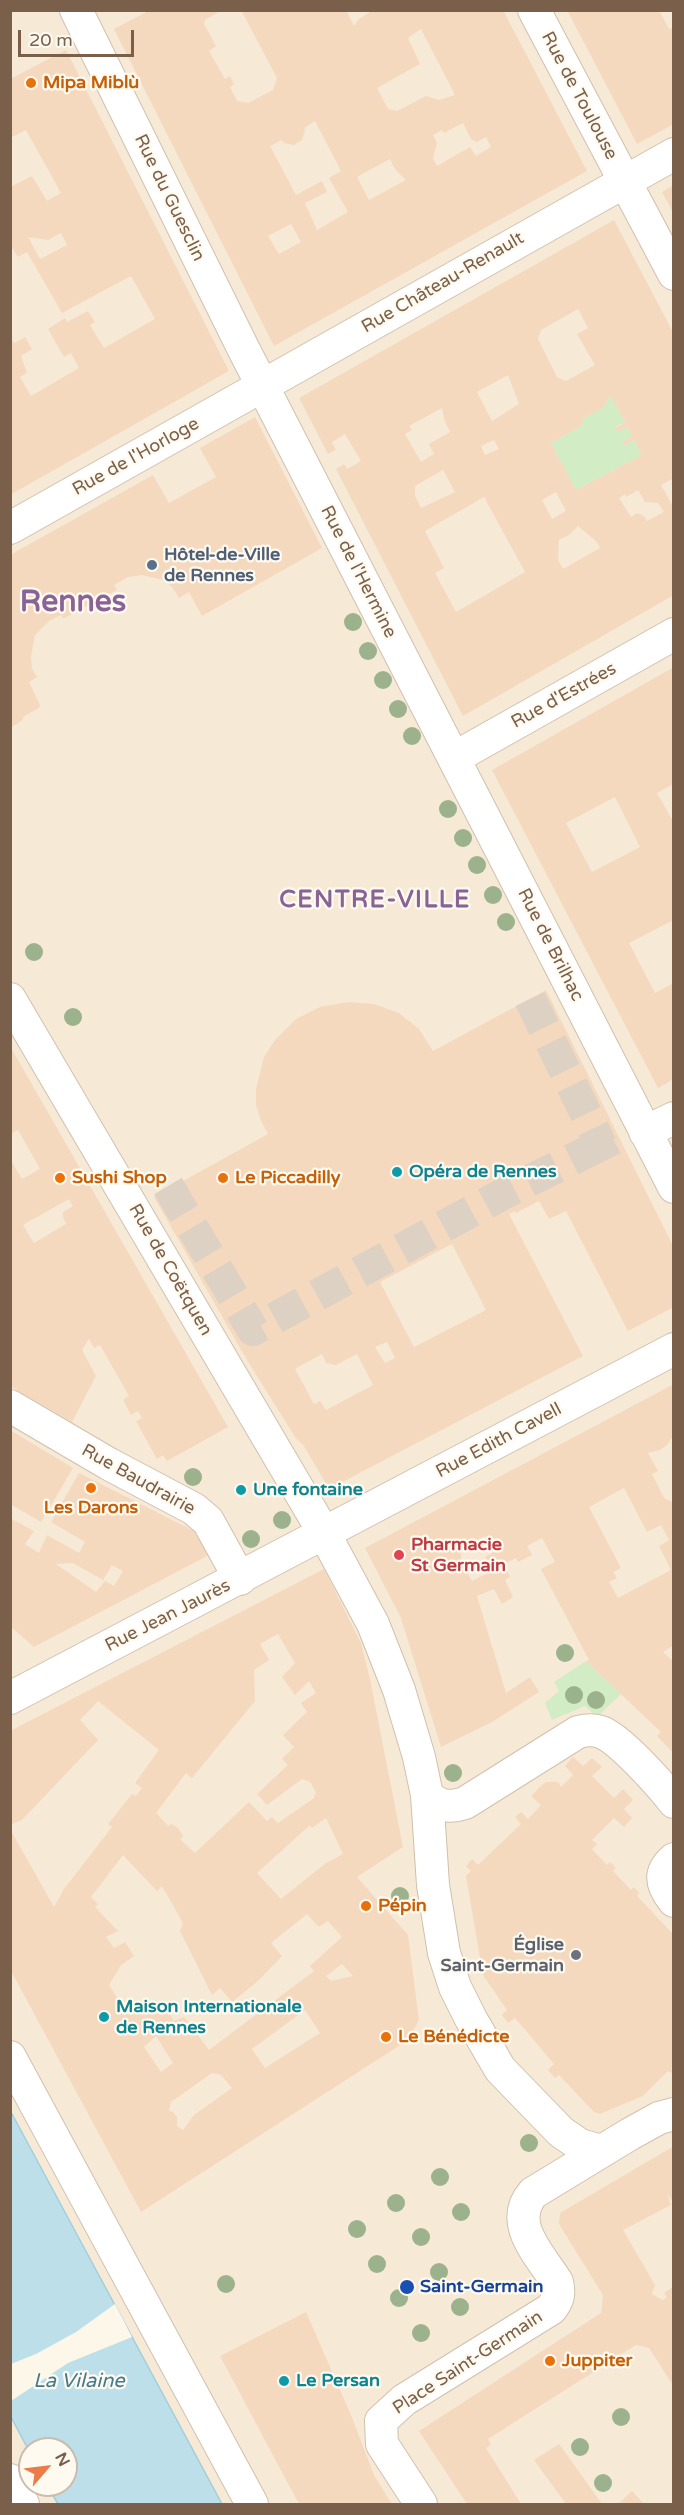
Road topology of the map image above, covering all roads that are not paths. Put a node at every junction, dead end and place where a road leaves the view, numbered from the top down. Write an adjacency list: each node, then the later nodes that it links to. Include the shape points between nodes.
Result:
1 (76, 10): 6 (street, Rue du Guesclin)
2 (534, 10): 4 (street, Rue de Toulouse)
3 (674, 154): 4 (street, Rue Château-Renault)
4 (624, 181): 5 (street, Rue de Toulouse); 6 (street, Rue Château-Renault)
5 (674, 274)
6 (262, 386): 7 (street, Rue de l'Horloge); 9 (street, Rue de l'Hermine)
7 (10, 528)
8 (674, 634): 9 (street, Rue d'Estrées)
9 (454, 758): 12 (street, Rue de Brilhac)
10 (12, 1006): 16 (street, Rue de Coëtquen)
11 (674, 1118): 12 (street)
12 (645, 1132): 13 (street, Rue de Brilhac)
13 (674, 1187)
14 (674, 1349): 16 (street, Rue Edith Cavell)
15 (10, 1406): 17 (street, Rue Baudrairie, via 194,1509 208,1521)
16 (324, 1533): 17 (street, Rue Jean Jaurès); 19 (street, Rue de Coëtquen, via 374,1624 399,1690)
17 (240, 1579): 18 (street, Rue Jean Jaurès)
18 (10, 1698)
19 (427, 1795): 20 (street, via 437,1804 452,1807 465,1803 578,1732 590,1729 614,1738); 25 (street, Rue de Coëtquen, via 439,1930 455,1987 500,2069 554,2125 580,2145)
20 (674, 1802)
21 (674, 1859): 22 (street, via 664,1868 662,1880)
22 (674, 1901)
23 (10, 2057): 29 (street)
24 (674, 2114): 25 (street, Place Saint-Germain, via 659,2118)
25 (601, 2151): 30 (street, Place Saint-Germain, via 533,2193 521,2212 526,2233 557,2282 560,2293 551,2309 404,2400 381,2421 382,2444)
26 (10, 2480): 28 (street)
27 (10, 2495): 28 (street)
28 (21, 2505)
29 (252, 2505)
30 (421, 2505)

